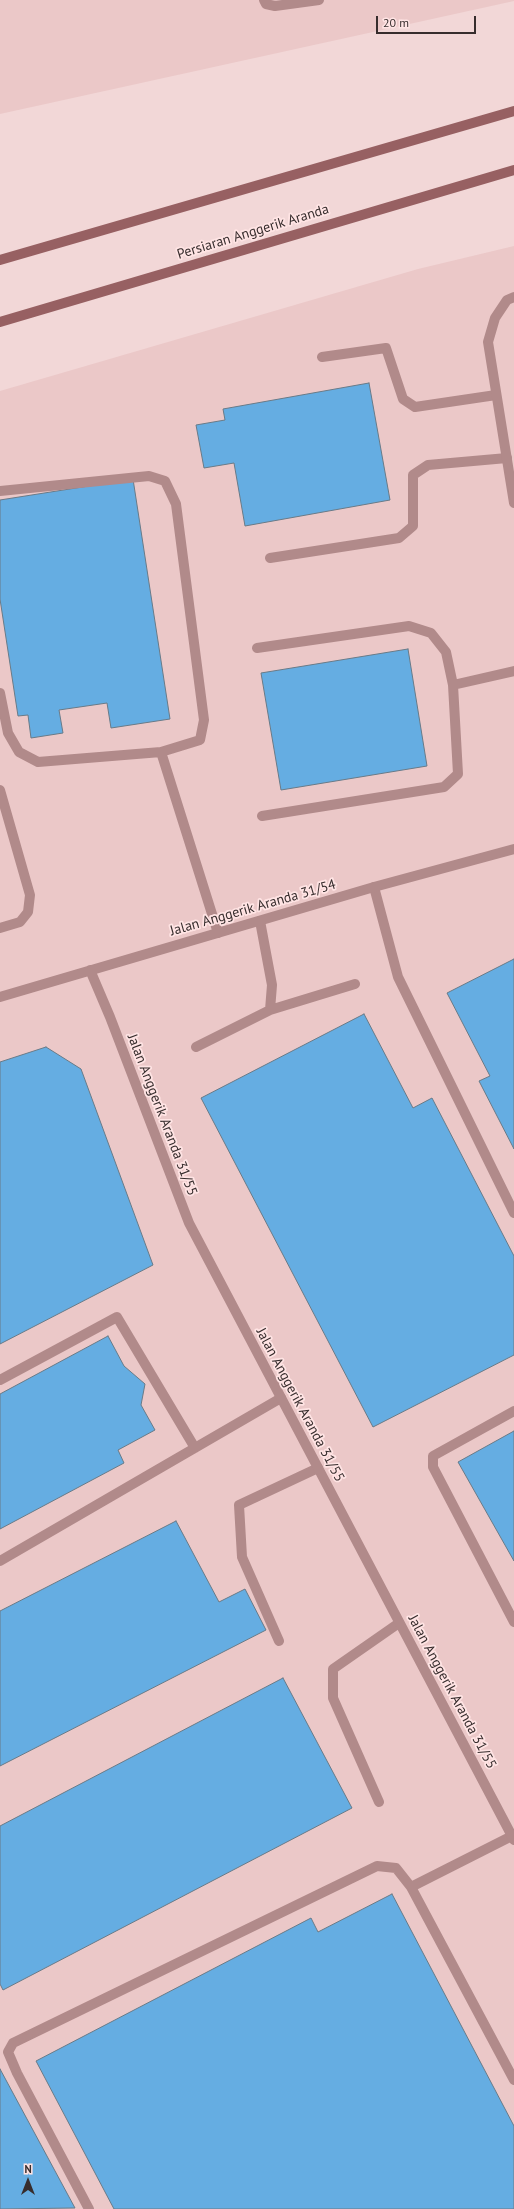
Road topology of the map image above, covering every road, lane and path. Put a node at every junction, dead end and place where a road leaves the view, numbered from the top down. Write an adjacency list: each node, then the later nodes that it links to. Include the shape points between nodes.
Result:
1 (264, 0): 2 (street, via 266,4 275,6)
2 (319, 0)
3 (514, 111): 5 (main road)
4 (514, 170): 7 (main road, Persiaran Anggerik Aranda)
5 (0, 260)
6 (514, 297): 9 (street, via 507,300 495,318 488,342)
7 (0, 322)
8 (322, 357): 9 (street, via 386,348 403,399 415,407)
9 (496, 395): 10 (street)
10 (506, 458): 12 (street); 13 (street, via 428,465 413,475 413,526 399,538)
11 (0, 491): 18 (street, via 149,476 165,481 176,504 204,720 200,740)
12 (514, 503)
13 (270, 558)
14 (257, 648): 16 (street, via 409,626 431,633 446,652)
15 (514, 671): 16 (street)
16 (453, 685): 20 (street, via 458,774 444,787)
17 (0, 693): 18 (street, via 8,733 19,752 38,762)
18 (161, 752): 25 (street)
19 (0, 790): 24 (street, via 30,895 28,912 20,922)
20 (262, 816)
21 (514, 849): 22 (street, Jalan Anggerik Aranda 31/54)
22 (374, 887): 23 (street, Jalan Anggerik Aranda 31/54); 31 (street, via 398,976)
23 (260, 921): 25 (street, Jalan Anggerik Aranda 31/54); 29 (street, via 272,985)
24 (0, 928)
25 (218, 933): 26 (street, Jalan Anggerik Aranda 31/54)
26 (90, 970): 28 (street, Jalan Anggerik Aranda 31/54); 33 (street, Jalan Anggerik Aranda 31/55, via 189,1223)
27 (355, 984): 29 (street)
28 (0, 997)
29 (270, 1010): 30 (street)
30 (196, 1047)
31 (514, 1213)
32 (0, 1380): 35 (street, via 117,1317)
33 (281, 1398): 35 (street); 36 (street, Jalan Anggerik Aranda 31/55)
34 (514, 1411): 38 (street, via 433,1456 433,1467)
35 (195, 1448): 37 (street)
36 (318, 1468): 39 (street, Jalan Anggerik Aranda 31/55); 40 (street, via 239,1505 242,1557)
37 (0, 1561)
38 (514, 1622)
39 (399, 1623): 41 (street, via 333,1669 333,1698); 42 (street, Jalan Anggerik Aranda 31/55)
40 (279, 1641)
41 (379, 1802)
42 (513, 1837): 43 (street)
43 (411, 1887): 44 (street); 45 (street, via 396,1868 377,1866 13,2043 8,2052 17,2073)
44 (514, 2080)
45 (89, 2209)

